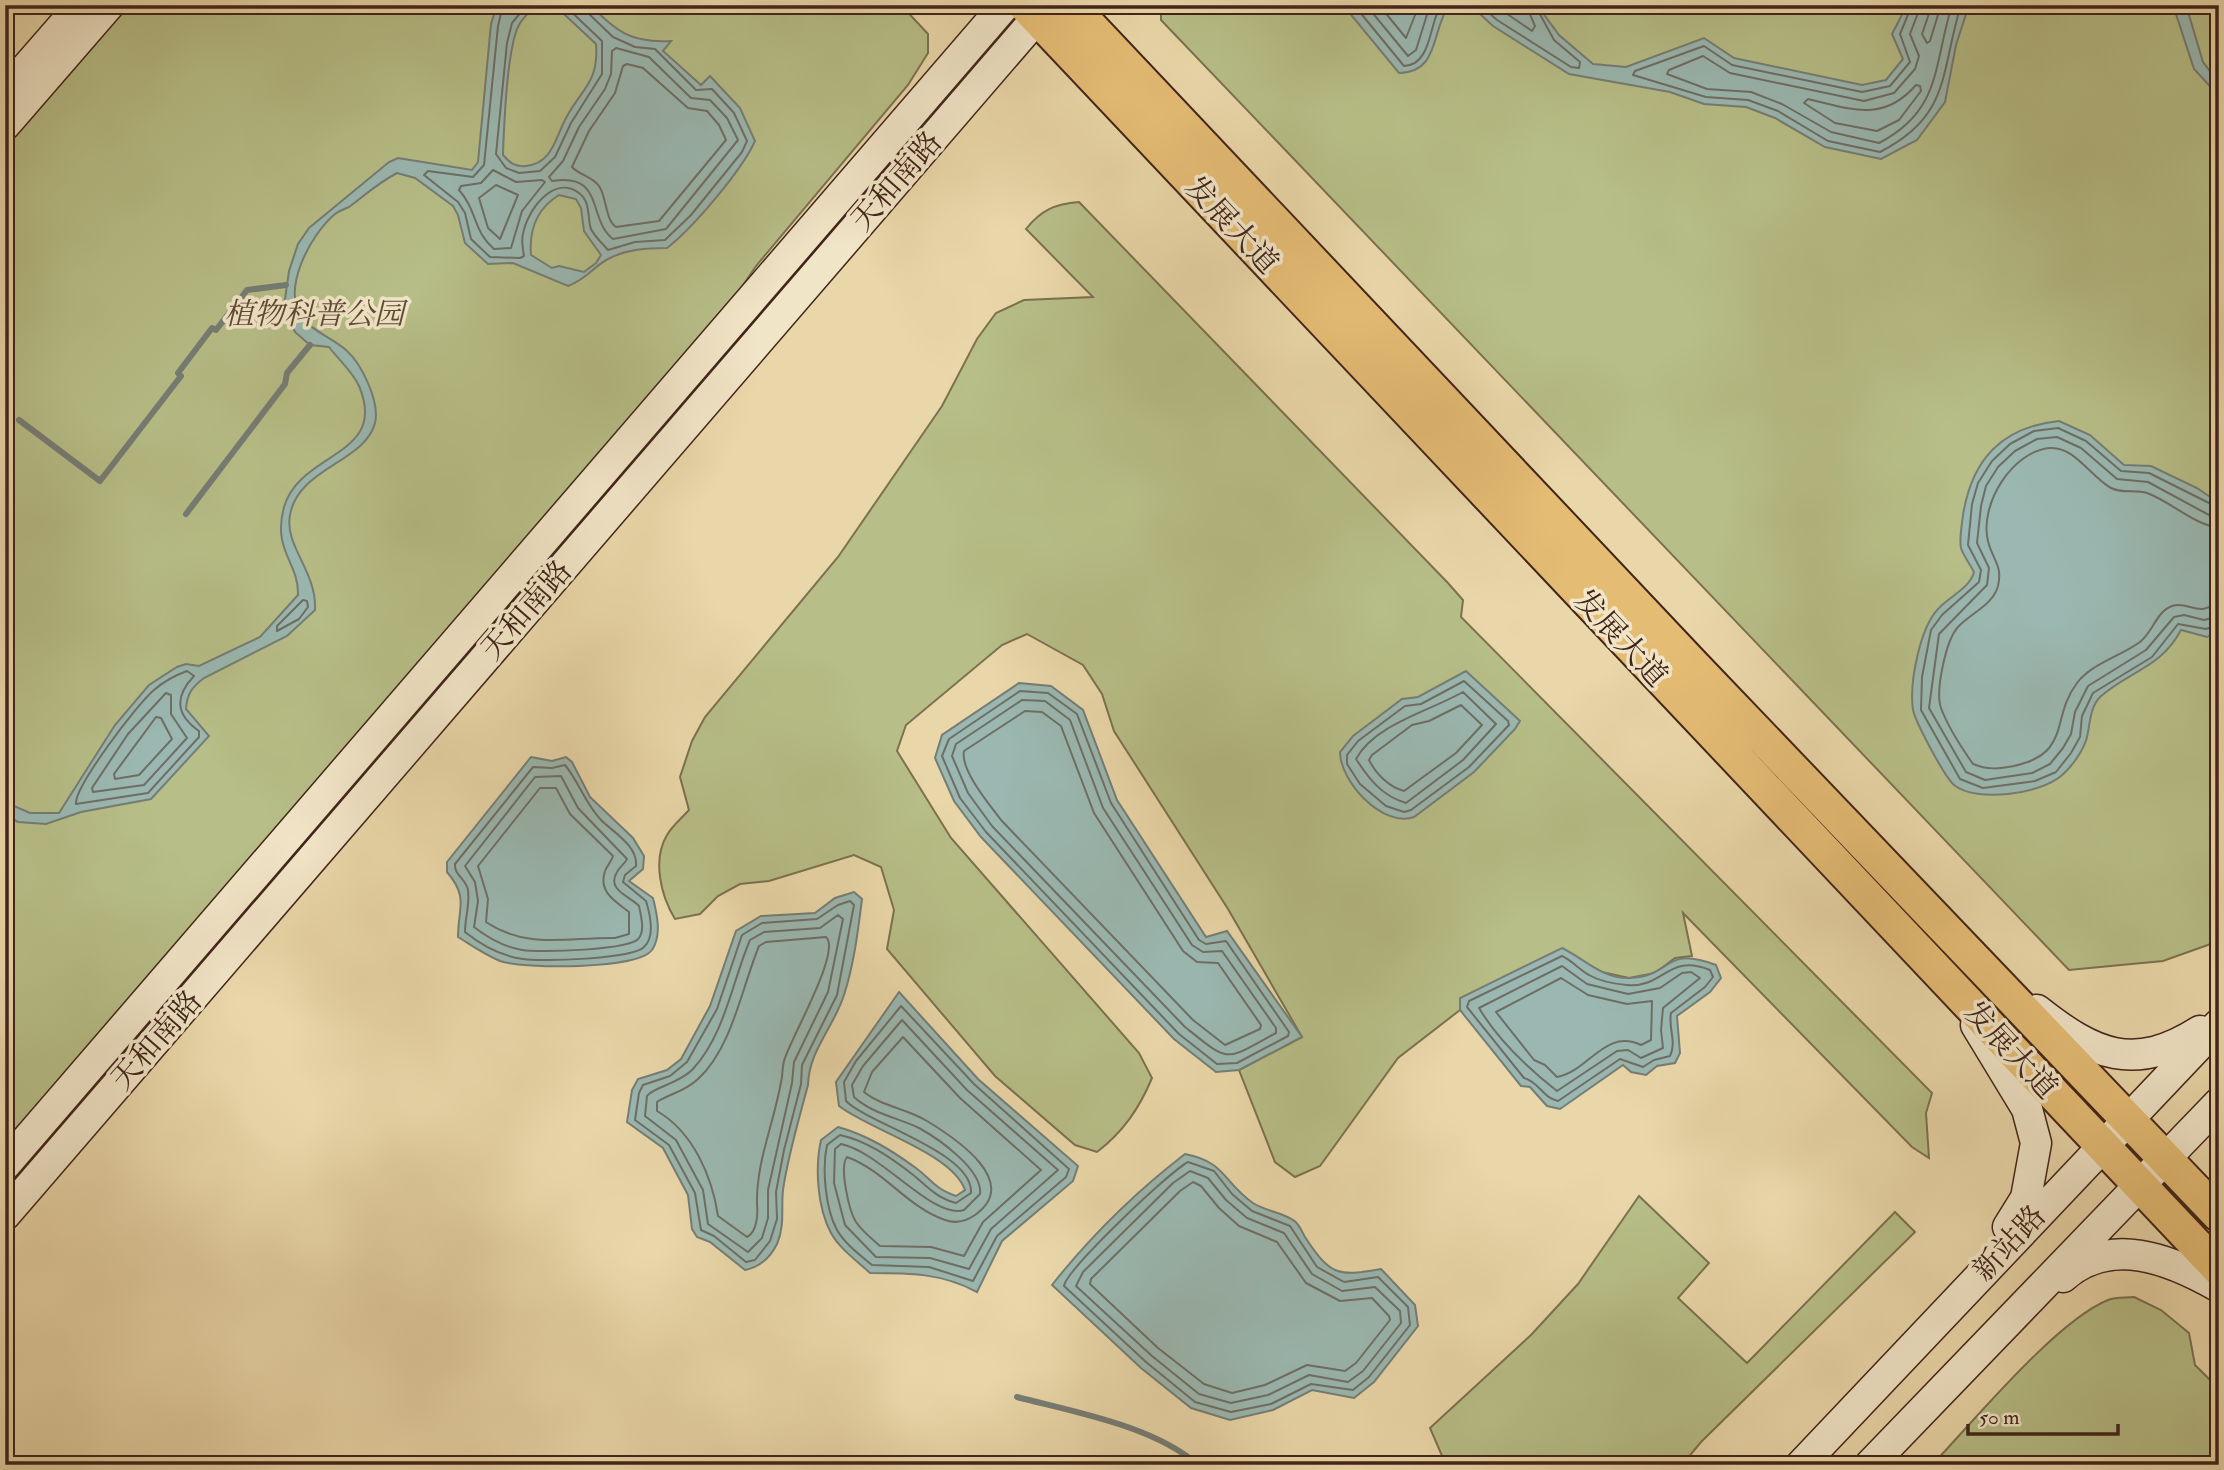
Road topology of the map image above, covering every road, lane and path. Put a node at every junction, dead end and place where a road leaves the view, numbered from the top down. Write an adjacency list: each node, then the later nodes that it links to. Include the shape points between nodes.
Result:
1 (81, 5): 6 (street)
2 (109, 5): 7 (street)
3 (1005, 5): 16 (street, 天和南路)
4 (1070, 5): 8 (main road, 发展大道)
5 (1036, 10): 9 (main road, 发展大道); 18 (street, 天和南路)
6 (5, 92)
7 (5, 125)
8 (1965, 950): 10 (street, via 2062,1029 2092,1047 2125,1056 2173,1048); 13 (main road, 发展大道)
9 (1939, 974): 14 (main road, 发展大道); 22 (street, via 2027,1109 2036,1143 2026,1198)
10 (2219, 1015)
11 (2219, 1024): 13 (street, 新站路)
12 (2219, 1103): 15 (street, 新站路)
13 (2127, 1119): 14 (street, 新站路); 15 (main road, 发展大道)
14 (2101, 1145): 17 (main road, 发展大道); 22 (street, 新站路)
15 (2165, 1159): 17 (street, 新站路); 19 (main road, 发展大道)
16 (5, 1165)
17 (2138, 1184): 20 (main road, 发展大道); 23 (street, 新站路)
18 (5, 1215)
19 (2219, 1215)
20 (2219, 1269)
21 (2219, 1287): 23 (street, via 2142,1254 2093,1257 2077,1265)
22 (1943, 1314): 24 (street, 新站路)
23 (1976, 1354): 25 (street, 新站路)
24 (1801, 1465)
25 (1870, 1465)

